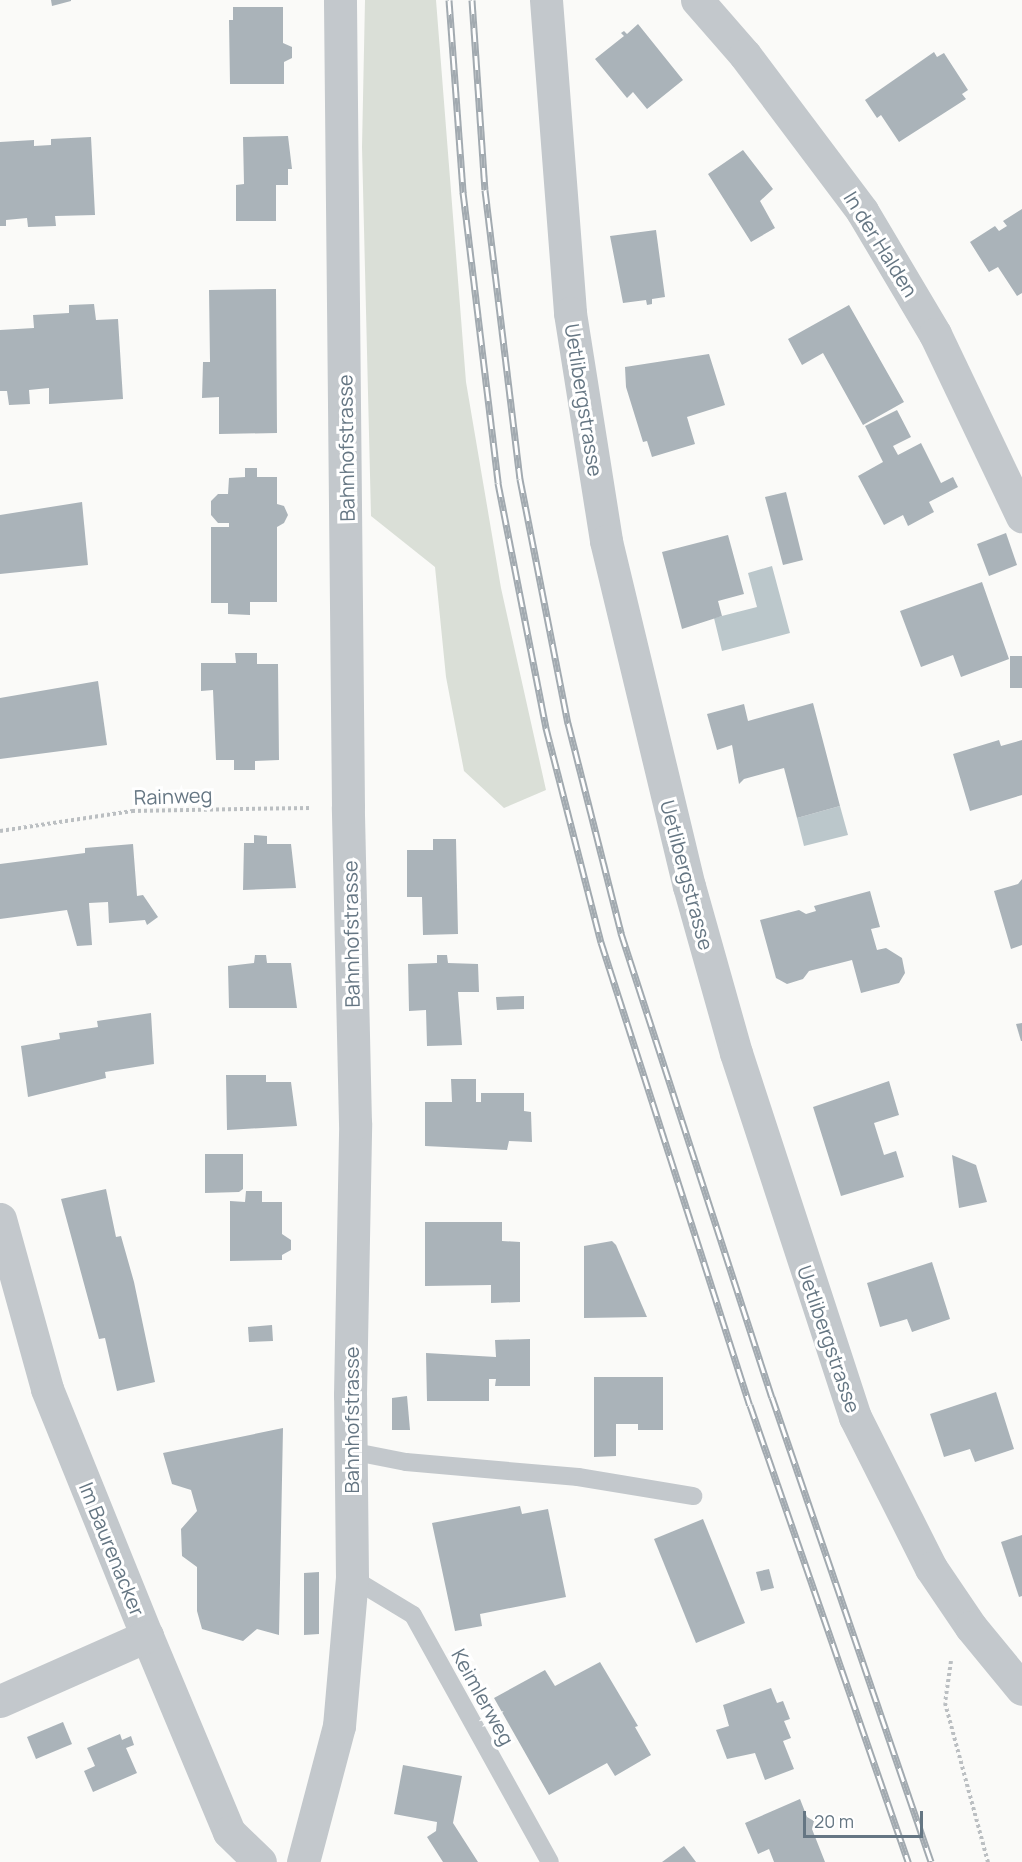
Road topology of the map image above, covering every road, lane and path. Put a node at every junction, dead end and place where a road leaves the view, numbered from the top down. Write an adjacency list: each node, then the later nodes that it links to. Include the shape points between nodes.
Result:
1 (340, 0): 5 (street, Bahnhofstrasse)
2 (546, 0): 11 (street, Uetlibergstrasse, via 570,313 603,518 689,886 783,1207 855,1417 900,1512)
3 (697, 0): 4 (street, In der Halden, via 752,64 862,211 935,334)
4 (1022, 516)
5 (348, 807): 6 (path, Rainweg, via 132,812); 8 (street, Bahnhofstrasse, via 355,1123)
6 (0, 831)
7 (0, 1220): 12 (street, Im Baurenacker, via 48,1389)
8 (350, 1451): 9 (lane, via 406,1462 578,1476); 10 (street, Bahnhofstrasse)
9 (693, 1496)
10 (352, 1578): 16 (street, Bahnhofstrasse, via 339,1726); 17 (lane, Keimlerweg, via 413,1615)
11 (971, 1627): 13 (street, Uetlibergstrasse); 18 (path, via 951,1660 945,1703)
12 (147, 1636): 14 (street); 15 (street, Im Baurenacker, via 230,1832)
13 (1022, 1689)
14 (0, 1701)
15 (260, 1862)
16 (303, 1862)
17 (550, 1862)
18 (988, 1862)

